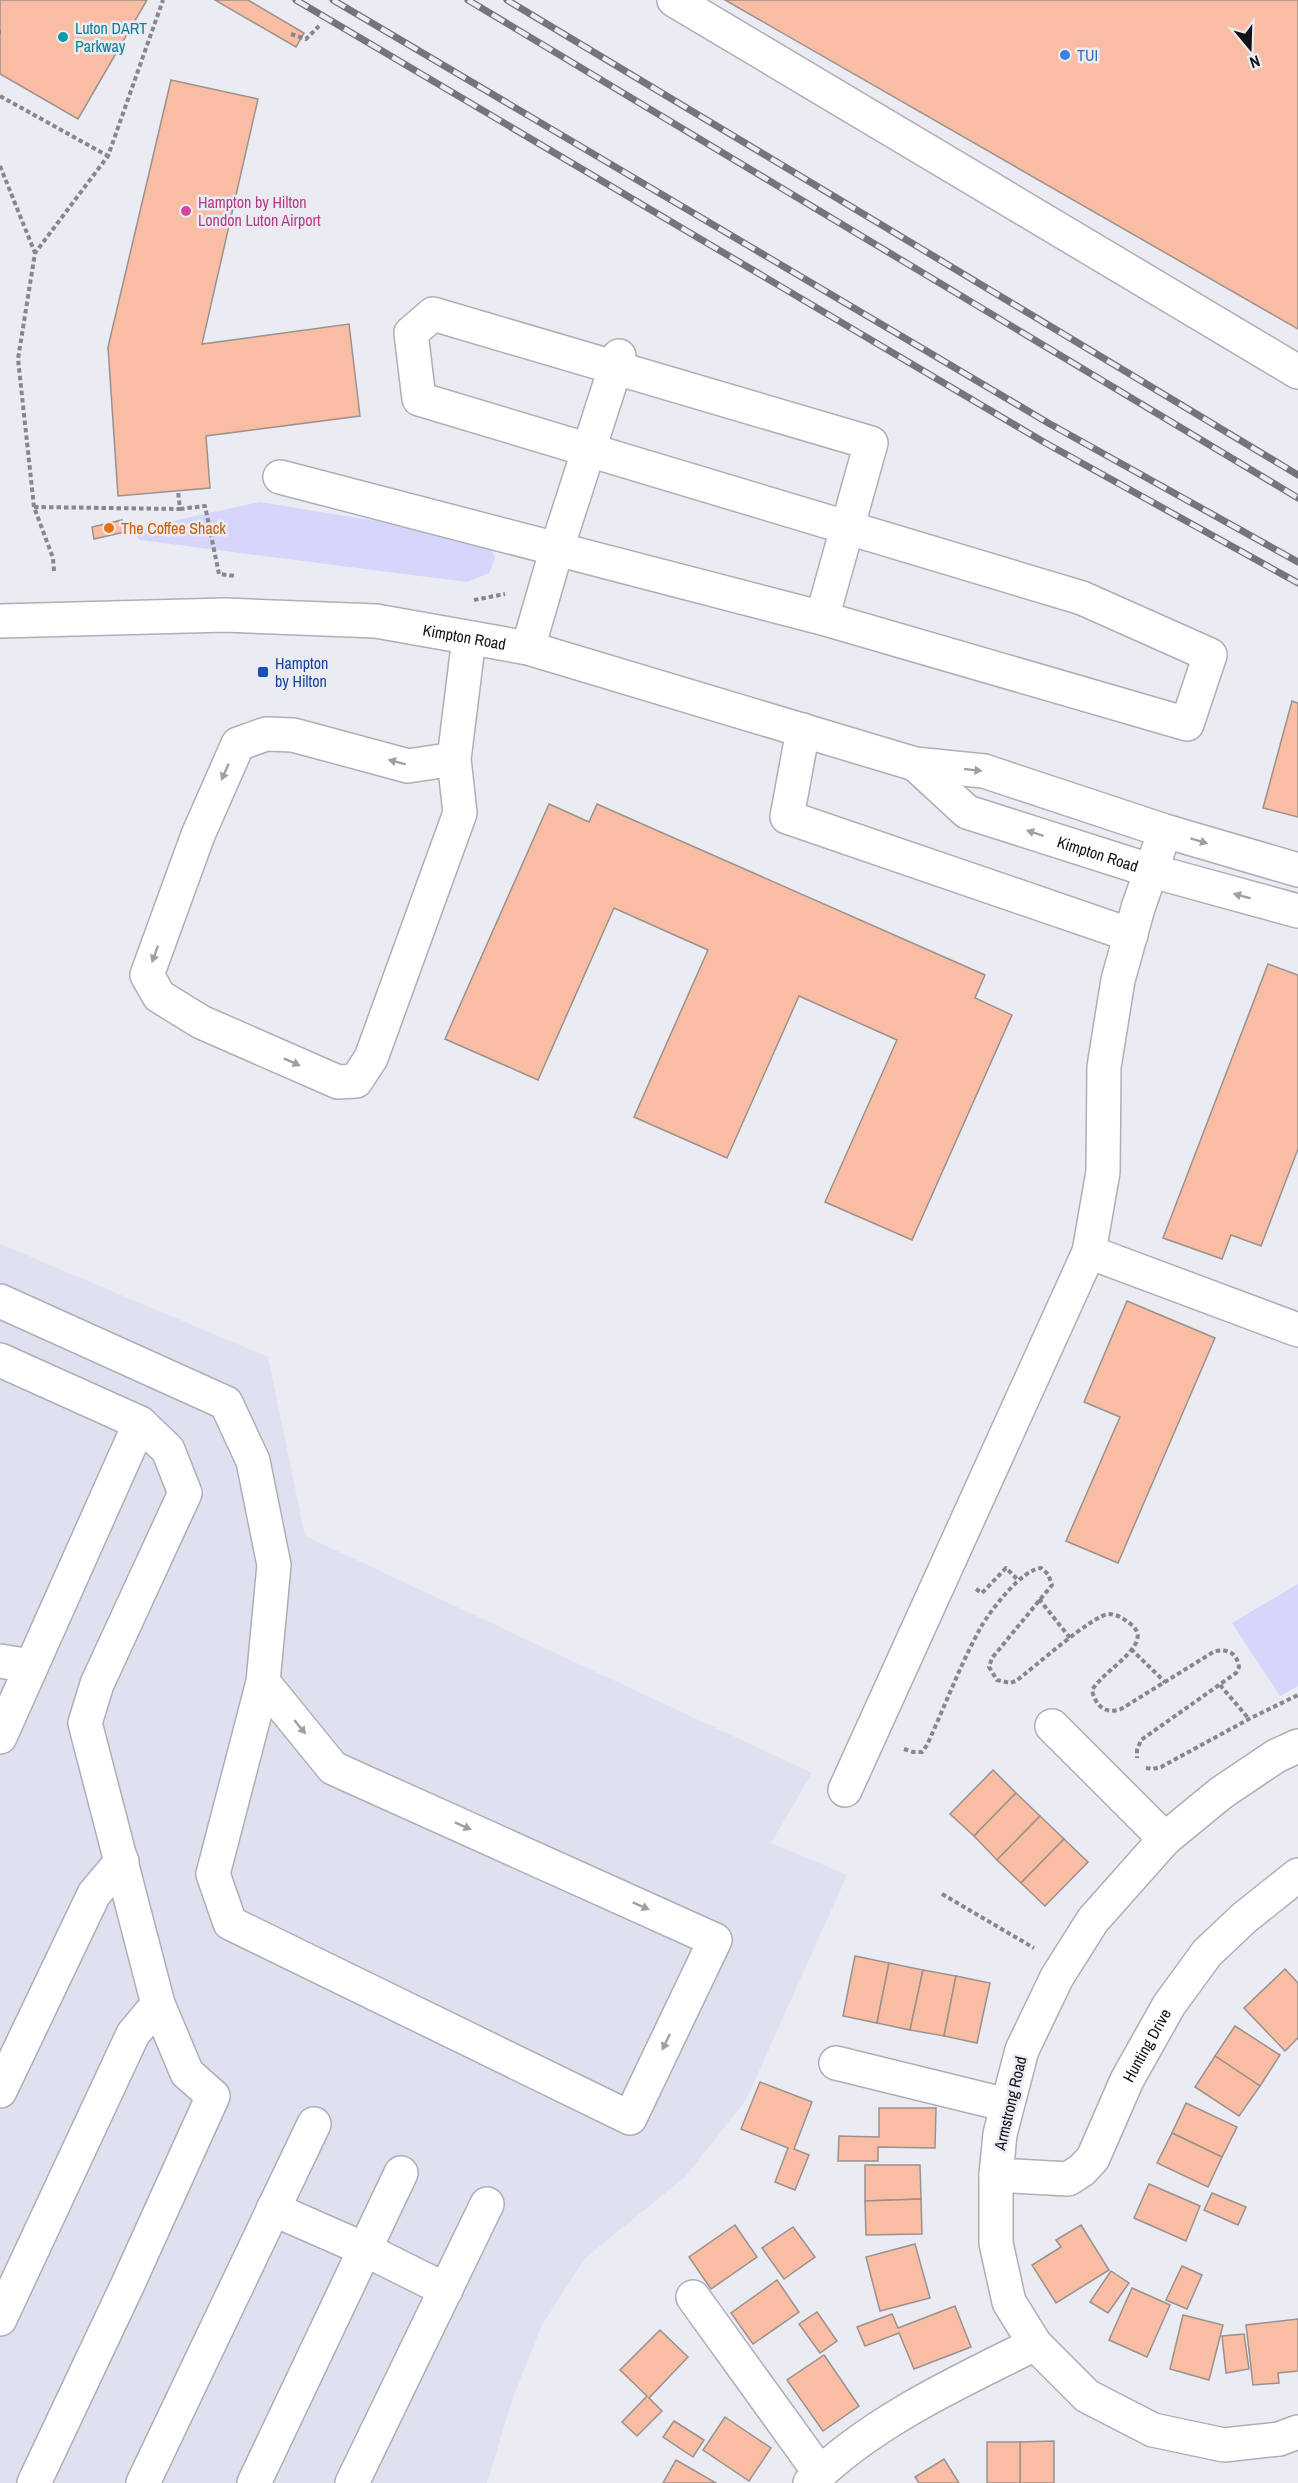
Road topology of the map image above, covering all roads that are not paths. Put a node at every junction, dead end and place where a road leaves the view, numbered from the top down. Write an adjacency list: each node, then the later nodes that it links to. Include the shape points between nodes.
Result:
1 (674, 0): 3 (main road)
2 (617, 362): 4 (main road); 4 (main road, via 433,314 411,333 419,399); 6 (main road, via 871,443)
3 (1298, 372)
4 (589, 451): 6 (main road); 7 (main road)
5 (280, 477): 7 (main road)
6 (846, 528): 8 (main road); 8 (main road, via 1082,597 1210,655 1187,724)
7 (557, 548): 8 (main road); 11 (main road)
8 (822, 618)
9 (0, 621): 10 (main road, Kimpton Road, via 225,615 376,621)
10 (469, 638): 11 (main road, Kimpton Road); 13 (main road)
11 (528, 648): 12 (main road, Kimpton Road)
12 (802, 730): 14 (main road, Kimpton Road); 19 (main road, via 787,817)
13 (454, 759): 13 (main road, one-way to 13, via 408,766 293,735 266,734 238,744 198,835 147,975 159,996 201,1022 338,1082 356,1081 371,1058 460,813)
14 (915, 764): 15 (main road, Kimpton Road, one-way to 15, via 984,771); 17 (main road, Kimpton Road, one-way to 14, via 967,812)
15 (1166, 831): 16 (main road, Kimpton Road, one-way to 16); 17 (main road)
16 (1298, 870)
17 (1152, 871): 18 (main road, Kimpton Road, one-way to 17); 19 (main road)
18 (1298, 911)
19 (1131, 935): 20 (main road, via 1118,980 1104,1067 1104,1172)
20 (1089, 1252): 22 (main road); 30 (main road)
21 (0, 1301): 26 (main road, via 226,1403 254,1461 274,1565)
22 (1298, 1330)
23 (0, 1360): 24 (main road)
24 (140, 1423): 25 (main road); 32 (main road, via 168,1450 185,1493 97,1684 85,1723)
25 (16, 1663): 28 (main road)
26 (263, 1682): 26 (main road, one-way to 26, via 333,1768 715,1940 630,2118 230,1923 213,1874)
27 (1052, 1726): 31 (main road)
28 (0, 1737)
29 (1298, 1746): 31 (main road, Armstrong Road, via 1221,1793)
30 (845, 1790)
31 (1165, 1839): 37 (main road, Armstrong Road, via 1093,1920 1064,1965 1022,2050)
32 (122, 1861): 34 (main road); 36 (main road, via 94,1894)
33 (1298, 1875): 40 (main road, Hunting Drive, via 1206,1953 1169,2005 1127,2080 1093,2158 1082,2170 1068,2179)
34 (158, 2004): 46 (main road, via 133,2034); 50 (main road, via 187,2073 213,2096)
35 (836, 2062): 37 (main road)
36 (0, 2091)
37 (1007, 2105): 40 (main road, Armstrong Road)
38 (314, 2124): 42 (main road)
39 (402, 2173): 43 (main road)
40 (996, 2175): 47 (main road, Armstrong Road, via 996,2243 1009,2302)
41 (487, 2204): 44 (main road)
42 (273, 2210): 43 (main road); 51 (main road)
43 (364, 2249): 44 (main road); 52 (main road)
44 (446, 2290): 53 (main road)
45 (693, 2297): 49 (main road)
46 (0, 2319)
47 (1035, 2344): 48 (main road, Armstrong Road, via 1087,2396 1153,2430 1224,2445 1279,2439); 49 (main road, via 956,2383 887,2424)
48 (1298, 2432)
49 (815, 2478)
50 (34, 2483)
51 (143, 2483)
52 (254, 2483)
53 (352, 2483)

